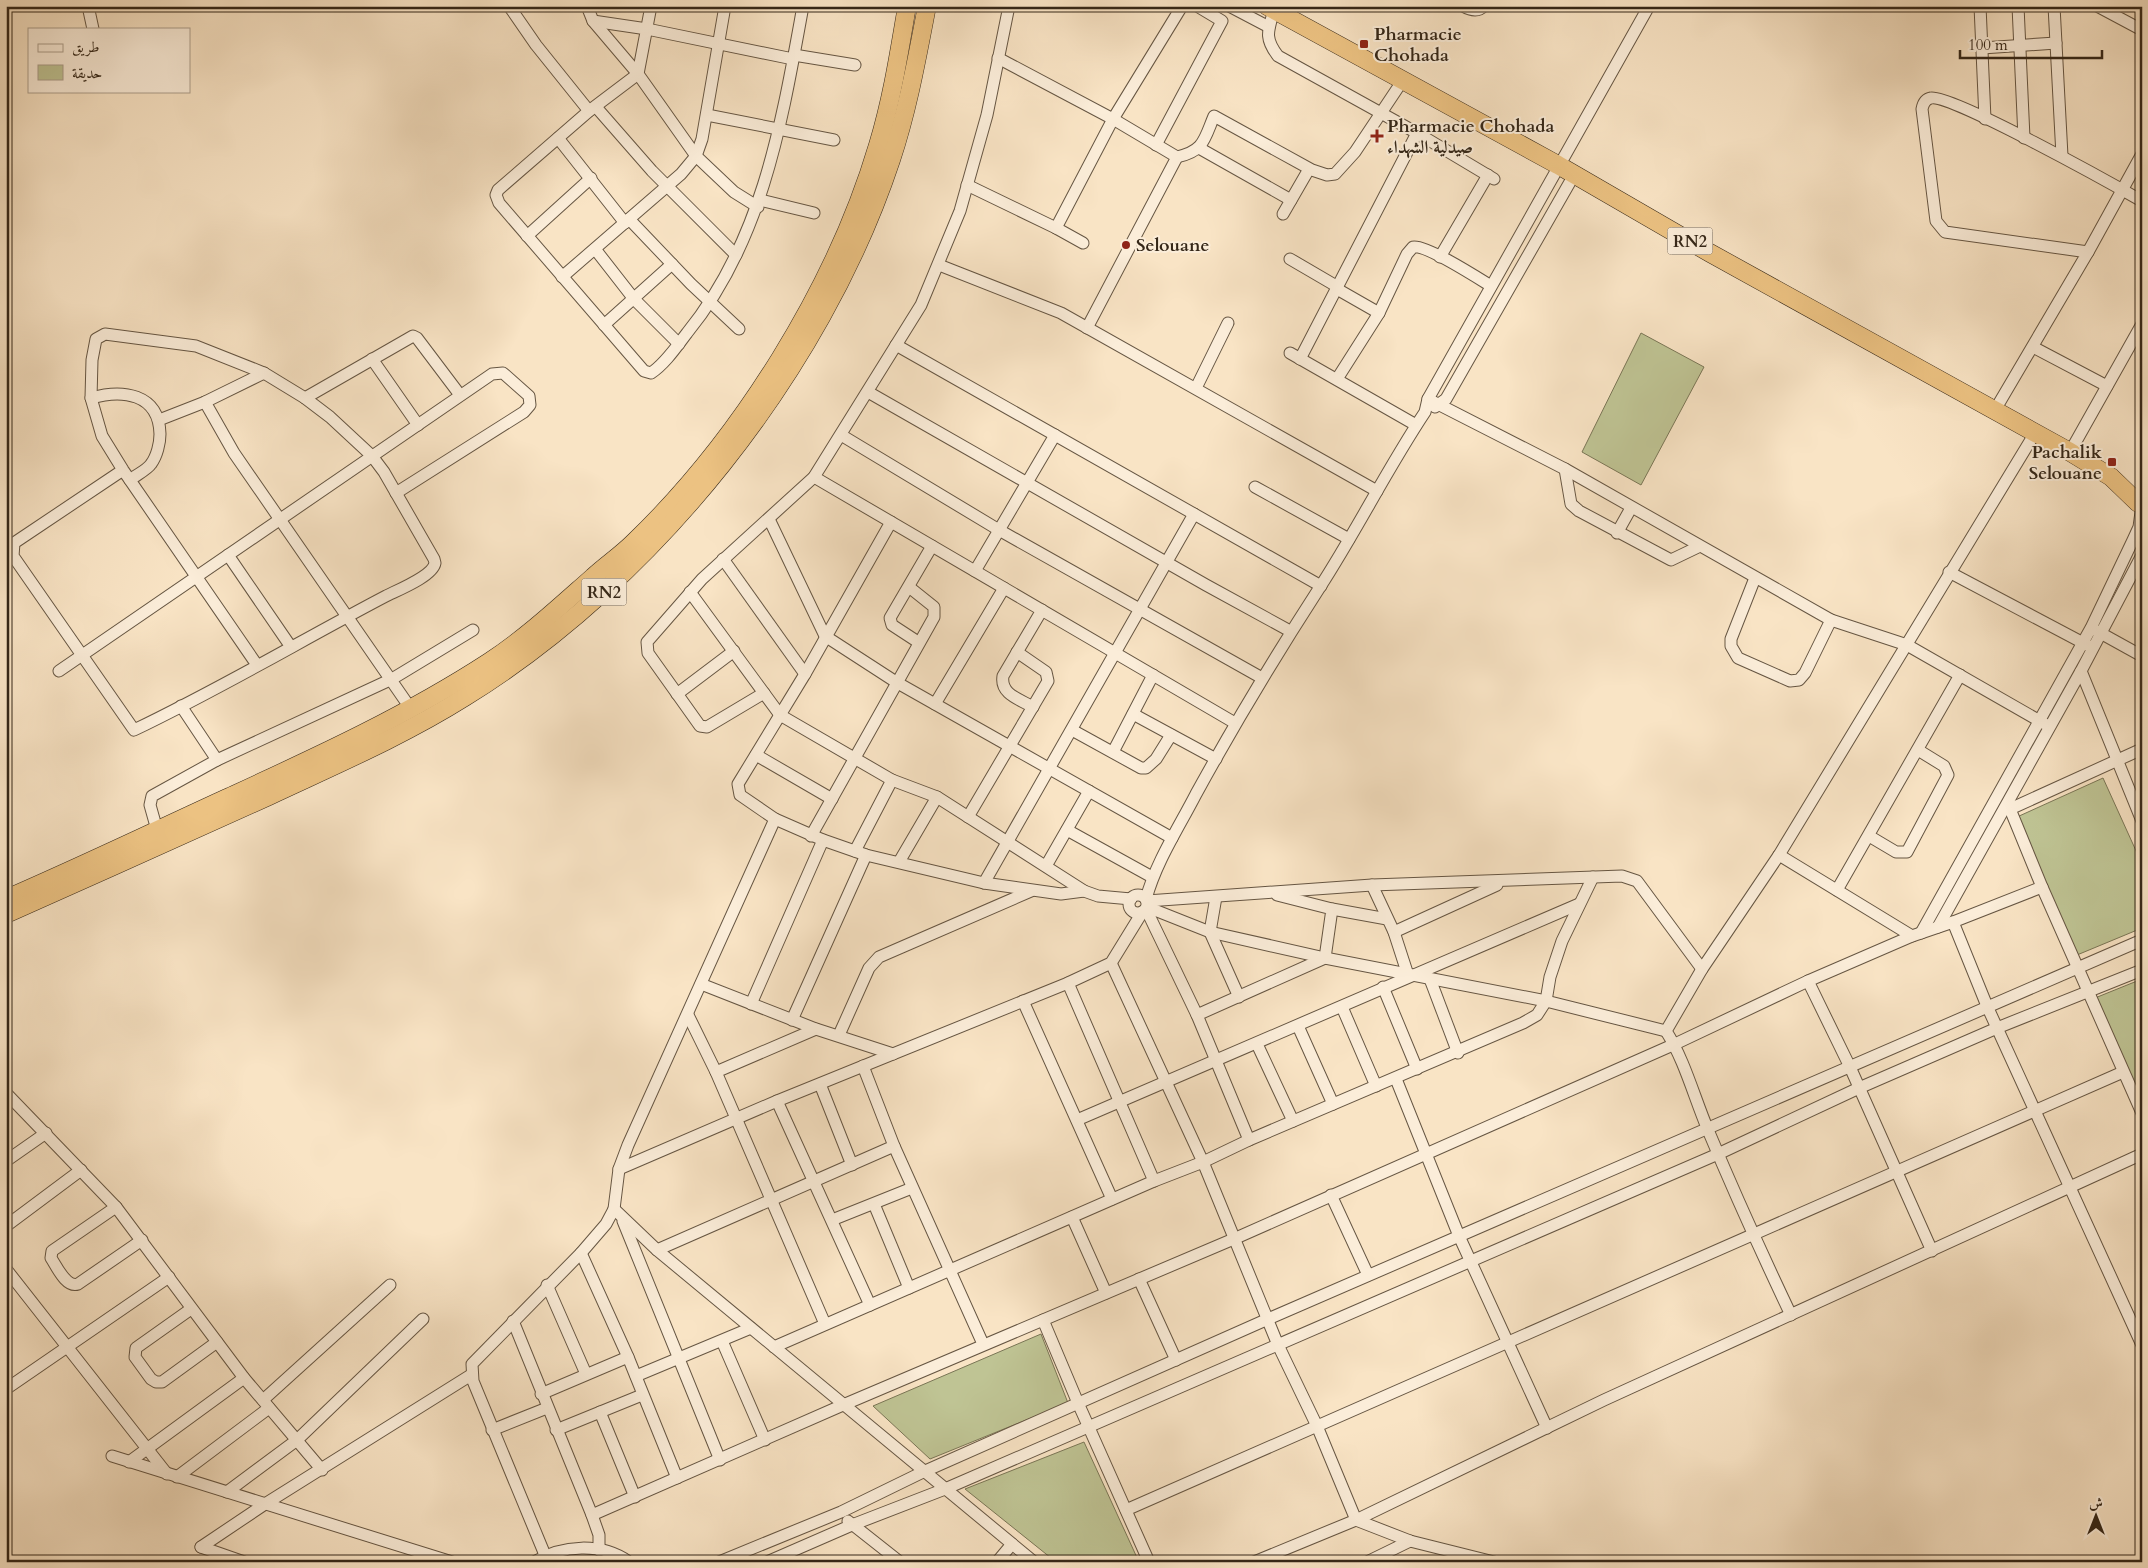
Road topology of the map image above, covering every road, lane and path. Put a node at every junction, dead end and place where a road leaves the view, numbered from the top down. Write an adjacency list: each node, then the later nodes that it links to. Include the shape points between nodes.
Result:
1 (88, 6): 23 (street)
2 (509, 6): 35 (street, via 536,45)
3 (587, 6): 21 (street)
4 (651, 6): 24 (street)
5 (725, 6): 27 (street)
6 (803, 6): 30 (street)
7 (907, 6): 172 (highway, RN2, via 892,89 866,181 826,276 764,383 697,474 633,543 541,626 490,662)
8 (927, 6): 202 (highway, RN2, via 904,119 870,216 845,272 795,363 739,443 682,511 601,595 550,637 470,694 356,754)
9 (1010, 6): 31 (street)
10 (1182, 6): 38 (street)
11 (1197, 6): 45 (street, via 1222,20)
12 (1229, 6): 22 (street)
13 (1463, 6): 14 (street, via 1475,10)
14 (1484, 6)
15 (1649, 6): 51 (street)
16 (1980, 6): 29 (street)
17 (2018, 6): 28 (street)
18 (2054, 6): 26 (street)
19 (2097, 6): 25 (street)
20 (1271, 8): 22 (street); 34 (highway, RN2)
21 (593, 21): 24 (street); 33 (street)
22 (1269, 27): 36 (street, via 1270,46 1278,56)
23 (93, 28)
24 (647, 29): 27 (street); 33 (street)
25 (2142, 30)
26 (2056, 42): 28 (street); 49 (street)
27 (719, 43): 30 (street); 37 (street)
28 (2020, 45): 29 (street); 43 (street)
29 (1982, 48): 39 (street)
30 (794, 57): 32 (street); 40 (street)
31 (998, 58): 38 (street); 55 (street, via 987,114)
32 (854, 65)
33 (638, 74): 35 (street); 48 (street)
34 (1403, 80): 36 (street); 51 (highway, RN2)
35 (593, 109): 42 (street); 56 (street)
36 (1380, 113): 41 (street); 52 (street, via 1355,152 1335,174)
37 (707, 115): 40 (street); 48 (street)
38 (1113, 119): 45 (street); 64 (street)
39 (1985, 119): 43 (street); 68 (street, via 1939,99 1930,98 1924,102 1922,109 1936,221 1946,232)
40 (779, 129): 44 (street); 60 (street)
41 (1417, 133): 70 (street, via 1491,177); 76 (street)
42 (558, 138): 54 (street); 65 (street, via 496,195)
43 (2024, 138): 49 (street)
44 (834, 140)
45 (1156, 145): 50 (street)
46 (1199, 148): 50 (street, via 1194,153); 52 (street, via 1214,116); 58 (street)
47 (2142, 154): 57 (street)
48 (696, 156): 56 (street); 60 (street, via 727,185)
49 (2062, 156): 57 (street)
50 (1177, 157): 83 (street)
51 (1558, 165): 53 (highway, RN2); 75 (street)
52 (1309, 169): 58 (street)
53 (1574, 175): 99 (street, via 1479,344); 100 (highway, RN2)
54 (591, 178): 63 (street); 65 (street)
55 (967, 185): 64 (street); 73 (street)
56 (666, 186): 63 (street); 69 (street)
57 (2122, 190): 59 (street); 68 (street)
58 (1292, 200): 62 (street)
59 (2142, 201)
60 (759, 204): 61 (street); 69 (street)
61 (814, 213)
62 (1283, 214)
63 (627, 221): 67 (street); 72 (street)
64 (1056, 228): 66 (street)
65 (527, 236): 74 (street)
66 (1083, 243)
67 (595, 249): 74 (street); 77 (street)
68 (2088, 252): 87 (street)
69 (736, 255): 78 (street)
70 (1440, 257): 75 (street); 79 (street, via 1421,247 1411,249)
71 (1290, 259): 76 (street)
72 (672, 264): 77 (street); 78 (street)
73 (939, 265): 83 (street, via 969,279 1022,296); 86 (street)
74 (562, 276): 82 (street)
75 (1491, 286): 97 (street)
76 (1338, 288): 79 (street); 90 (street, via 1295,356)
77 (634, 299): 82 (street); 85 (street)
78 (711, 301): 84 (street); 85 (street)
79 (1379, 312): 90 (street)
80 (1228, 322): 92 (street)
81 (2142, 324): 91 (street)
82 (604, 325): 85 (street, via 647,372 654,370)
83 (1087, 328): 92 (street)
84 (739, 330)
85 (679, 344)
86 (896, 345): 93 (street); 107 (street)
87 (2033, 346): 91 (street); 100 (street)
88 (372, 358): 94 (street, via 413,336); 96 (street); 103 (street)
89 (264, 373): 95 (street, via 196,346 105,334 96,339); 96 (street); 98 (street)
90 (1337, 379): 104 (street)
91 (2107, 386): 108 (street)
92 (1196, 388): 116 (street)
93 (868, 392): 106 (street); 114 (street)
94 (460, 395): 103 (street); 117 (street, via 498,372 504,373 531,400 524,412)
95 (91, 398): 102 (street, via 111,392 142,399); 110 (street, via 102,436)
96 (305, 398): 109 (street)
97 (1428, 399): 99 (street); 101 (street)
98 (205, 402): 102 (street); 121 (street, via 234,453)
99 (1440, 405): 101 (street); 111 (street)
100 (1995, 410): 105 (highway, RN2)
101 (1425, 412): 104 (street)
102 (159, 420): 113 (street, via 160,440 151,464)
103 (418, 425): 109 (street)
104 (1416, 425): 116 (street)
105 (2035, 433): 108 (highway, RN2); 134 (street)
106 (841, 435): 112 (street); 124 (street)
107 (1055, 435): 114 (street); 120 (street)
108 (2070, 452): 118 (highway, RN2, via 2111,477)
109 (372, 456): 117 (street); 121 (street)
110 (122, 470): 113 (street); 156 (street, via 14,543 14,556)
111 (1564, 470): 119 (street); 125 (street, via 1574,508)
112 (814, 477): 122 (street); 123 (street)
113 (130, 480): 135 (street)
114 (1027, 483): 124 (street); 132 (street)
115 (1255, 487): 126 (street)
116 (1378, 491): 126 (street)
117 (396, 493): 143 (street, via 434,559 435,567 429,574)
118 (2141, 502): 147 (street, via 2139,526)
119 (1631, 508): 125 (street); 128 (street)
120 (1194, 514): 132 (street); 137 (street)
121 (282, 519): 129 (street); 143 (street)
122 (769, 519): 131 (street); 148 (street)
123 (891, 522): 127 (street); 148 (street)
124 (999, 530): 133 (street); 141 (street)
125 (1617, 532): 128 (street, via 1671,560)
126 (1349, 539): 137 (street)
127 (932, 546): 133 (street); 138 (street)
128 (1698, 547): 136 (street)
129 (228, 555): 135 (street); 152 (street)
130 (2142, 556): 147 (street)
131 (723, 559): 140 (street); 161 (street)
132 (1167, 562): 141 (street); 146 (street)
133 (975, 571): 139 (street)
134 (1949, 572): 150 (street); 151 (street)
135 (195, 576): 156 (street); 158 (street)
136 (1755, 578): 144 (street); 144 (street, via 1731,640 1738,658 1790,681 1800,680)
137 (1321, 586): 146 (street)
138 (909, 587): 149 (street, via 931,603 935,612); 149 (street, via 890,615 890,622)
139 (1004, 588): 142 (street); 169 (street)
140 (690, 592): 153 (street); 168 (street, via 649,637 646,646)
141 (1140, 609): 155 (street); 164 (street)
142 (1042, 610): 154 (street); 155 (street)
143 (348, 616): 152 (street); 165 (street)
144 (1831, 620): 150 (street)
145 (473, 630): 165 (street)
146 (1290, 631): 164 (street)
147 (2096, 631): 151 (street); 157 (street)
148 (825, 636): 161 (street); 166 (street)
149 (918, 642): 166 (street)
150 (1907, 645): 163 (street); 207 (street)
151 (2088, 646): 160 (street); 175 (street)
152 (291, 647): 158 (street)
153 (734, 651): 167 (street); 168 (street)
154 (1017, 652): 171 (street, via 1003,676 1003,688); 171 (street, via 1048,675 1048,681)
155 (1115, 653): 162 (street); 178 (street)
156 (82, 655): 159 (street); 170 (street, via 134,730)
157 (2142, 656)
158 (257, 665): 170 (street)
159 (59, 671)
160 (2081, 671): 177 (street); 188 (street)
161 (805, 674): 173 (street)
162 (1153, 675): 174 (street); 176 (street)
163 (1960, 675): 175 (street); 182 (street)
164 (1262, 678): 176 (street)
165 (392, 679): 172 (street); 187 (street)
166 (896, 682): 169 (street); 185 (street)
167 (764, 693): 168 (street, via 704,728); 173 (street)
168 (677, 694)
169 (935, 704): 180 (street)
170 (181, 706): 187 (street)
171 (1032, 707): 180 (street)
172 (411, 710): 202 (highway, RN2)
173 (780, 714): 184 (street); 185 (street)
174 (1132, 714): 179 (street); 183 (street)
175 (2038, 720): 177 (street); 194 (street)
176 (1235, 723): 186 (street)
177 (2049, 726): 195 (street)
178 (1072, 730): 183 (street); 189 (street)
179 (1171, 735): 183 (street, via 1156,759 1146,768); 186 (street)
180 (1010, 746): 189 (street); 196 (street)
181 (2142, 749): 188 (street)
182 (1918, 750): 201 (street); 201 (street, via 1944,766 1948,775 1907,852 1896,852)
183 (1113, 752)
184 (756, 756): 193 (street); 197 (street, via 737,789 746,801)
185 (855, 758): 190 (street); 193 (street)
186 (1216, 759): 203 (street)
187 (218, 760): 202 (street, via 152,796 150,805)
188 (2116, 761): 195 (street); 198 (street)
189 (1050, 768): 191 (street); 205 (street)
190 (892, 780): 192 (street); 206 (street)
191 (1089, 791): 199 (street); 203 (street)
192 (937, 796): 196 (street); 208 (street)
193 (832, 799): 200 (street)
194 (1993, 802): 195 (street); 231 (street)
195 (2008, 808): 215 (street); 228 (street)
196 (968, 817): 205 (street)
197 (775, 820): 200 (street); 242 (street)
198 (2142, 821)
199 (1067, 830): 209 (street); 211 (street)
200 (811, 836): 204 (street)
201 (1869, 836): 217 (street)
202 (160, 837): 221 (highway, RN2); 225 (highway, RN2)
203 (1172, 838): 211 (street)
204 (822, 840): 206 (street); 248 (street)
205 (1008, 841): 209 (street); 213 (street)
206 (861, 853): 208 (street); 253 (street)
207 (1779, 855): 217 (street); 236 (street)
208 (899, 862): 213 (street)
209 (1046, 866): 218 (street)
210 (1593, 876): 212 (street); 223 (street); 236 (street, via 1622,876 1637,881)
211 (1152, 878): 222 (street)
212 (1503, 882): 214 (street); 230 (street)
213 (984, 883): 216 (street)
214 (1372, 885): 219 (street); 226 (street)
215 (2042, 887): 227 (street); 235 (street)
216 (1032, 890): 218 (street, via 1061,894); 258 (street, via 879,957 869,968)
217 (1837, 890): 231 (street)
218 (1084, 891): 222 (street)
219 (1268, 893): 220 (street); 224 (street)
220 (1216, 897): 222 (street); 229 (street)
221 (6, 899)
222 (1140, 904): 229 (street); 234 (street, via 1131,933); 252 (street)
223 (1579, 904): 238 (street); 246 (street, via 1562,941)
224 (1332, 909): 226 (street); 233 (street)
225 (6, 914)
226 (1388, 918): 230 (street)
227 (1953, 922): 228 (street); 250 (street)
228 (1938, 927): 231 (street)
229 (1210, 932): 233 (street); 245 (street)
230 (1394, 932): 238 (street)
231 (1917, 934): 240 (street)
232 (2142, 940): 235 (street)
233 (1325, 958): 238 (street); 245 (street)
234 (1111, 963): 241 (street); 270 (street)
235 (2078, 968): 244 (street); 250 (street)
236 (1702, 969): 257 (street)
237 (2142, 970): 244 (street)
238 (1412, 973): 239 (street); 243 (street)
239 (1430, 979): 246 (street); 261 (street)
240 (1808, 981): 260 (street); 265 (street)
241 (1068, 983): 247 (street); 276 (street)
242 (701, 984): 248 (street); 251 (street)
243 (1383, 987): 249 (street); 266 (street)
244 (2088, 991): 256 (street); 268 (street)
245 (1239, 997): 252 (street)
246 (1546, 1000): 257 (street); 261 (street, via 1537,1015 1524,1023)
247 (1023, 1001): 262 (street); 281 (street)
248 (751, 1004): 253 (street)
249 (1342, 1006): 254 (street); 272 (street)
250 (1987, 1006): 256 (street); 265 (street)
251 (688, 1015): 267 (street); 293 (street)
252 (1197, 1015): 263 (street)
253 (792, 1020): 255 (street)
254 (1298, 1026): 259 (street); 277 (street)
255 (816, 1028): 258 (street); 267 (street)
256 (1997, 1028): 273 (street); 278 (street)
257 (1666, 1031): 260 (street)
258 (839, 1035): 262 (street)
259 (1257, 1044): 263 (street); 282 (street)
260 (1675, 1044): 283 (street); 287 (street)
261 (1458, 1053): 266 (street)
262 (893, 1054): 264 (street)
263 (1216, 1061): 270 (street); 285 (street)
264 (863, 1066): 271 (street); 286 (street)
265 (1850, 1067): 273 (street); 283 (street)
266 (1417, 1069): 269 (street)
267 (716, 1072): 280 (street)
268 (2123, 1072): 278 (street); 279 (street)
269 (1396, 1079): 272 (street); 287 (street)
270 (1167, 1083): 276 (street); 291 (street)
271 (820, 1084): 275 (street); 292 (street)
272 (1376, 1086): 277 (street)
273 (1859, 1088): 288 (street); 295 (street)
274 (6, 1093): 284 (street)
275 (777, 1101): 280 (street); 296 (street)
276 (1121, 1102): 281 (street); 297 (street)
277 (1333, 1104): 282 (street)
278 (2035, 1112): 295 (street); 298 (street)
279 (2142, 1113)
280 (736, 1119): 293 (street); 302 (street)
281 (1077, 1120): 301 (street)
282 (1293, 1121): 285 (street)
283 (1708, 1130): 288 (street); 311 (street)
284 (46, 1133): 290 (street); 294 (street)
285 (1249, 1140): 291 (street)
286 (894, 1146): 292 (street); 299 (street)
287 (1426, 1153): 300 (street); 311 (street)
288 (1718, 1154): 310 (street); 317 (street)
289 (2142, 1155): 298 (street)
290 (6, 1162)
291 (1203, 1162): 297 (street); 312 (street)
292 (852, 1165): 296 (street)
293 (619, 1169): 305 (street)
294 (82, 1170): 304 (street); 309 (street)
295 (1896, 1170): 310 (street); 315 (street)
296 (814, 1180): 302 (street); 308 (street)
297 (1154, 1181): 301 (street)
298 (2071, 1187): 315 (street); 341 (street)
299 (912, 1188): 303 (street); 319 (street)
300 (1331, 1195): 312 (street); 320 (street)
301 (1112, 1199): 306 (street)
302 (770, 1200): 314 (street); 334 (street)
303 (874, 1204): 308 (street); 325 (street)
304 (116, 1207): 313 (street); 313 (street, via 52,1251 51,1258 68,1283 78,1284)
305 (614, 1210): 307 (street); 316 (street)
306 (1072, 1217): 319 (street); 326 (street)
307 (622, 1219): 314 (street); 345 (street)
308 (832, 1220): 327 (street)
309 (6, 1226)
310 (1754, 1235): 329 (street); 337 (street)
311 (1459, 1236): 317 (street); 320 (street)
312 (1236, 1238): 322 (street); 331 (street)
313 (142, 1240): 321 (street)
314 (657, 1250): 335 (street)
315 (1932, 1251): 329 (street)
316 (581, 1253): 324 (street); 344 (street)
317 (1470, 1260): 337 (street); 340 (street)
318 (6, 1268): 342 (street)
319 (949, 1271): 325 (street); 339 (street)
320 (1368, 1276): 331 (street)
321 (169, 1277): 328 (street); 342 (street)
322 (1139, 1279): 326 (street); 346 (street)
323 (390, 1286): 354 (street)
324 (548, 1286): 333 (street); 347 (street)
325 (909, 1288): 327 (street)
326 (1106, 1293): 332 (street)
327 (870, 1305): 334 (street)
328 (191, 1309): 338 (street); 338 (street, via 136,1348 135,1357 151,1379 162,1382)
329 (1791, 1314): 361 (street)
330 (423, 1319): 364 (street)
331 (1268, 1319): 340 (street); 346 (street)
332 (1043, 1320): 339 (street); 355 (street)
333 (513, 1321): 348 (street, via 475,1359); 352 (street)
334 (825, 1324): 343 (street)
335 (751, 1328): 336 (street); 343 (street)
336 (722, 1341): 345 (street); 365 (street)
337 (1508, 1341): 360 (street); 361 (street)
338 (218, 1342): 350 (street)
339 (983, 1344): 356 (street)
340 (1278, 1345): 359 (street); 360 (street)
341 (2142, 1345)
342 (68, 1346): 351 (street); 366 (street)
343 (774, 1347): 356 (street)
344 (628, 1356): 347 (street); 349 (street)
345 (677, 1359): 349 (street); 368 (street)
346 (1176, 1360): 355 (street)
347 (586, 1374): 352 (street)
348 (472, 1375): 362 (street); 370 (street)
349 (636, 1376): 353 (street)
350 (244, 1378): 354 (street); 366 (street)
351 (6, 1389)
352 (541, 1394): 357 (street)
353 (642, 1395): 358 (street); 373 (street)
354 (266, 1404): 364 (street); 372 (street)
355 (1078, 1404): 359 (street); 371 (street)
356 (843, 1405): 365 (street); 371 (street)
357 (547, 1408): 362 (street); 363 (street)
358 (600, 1412): 363 (street); 376 (street)
359 (1089, 1426): 374 (street); 378 (street)
360 (1317, 1426): 378 (street); 381 (street)
361 (1547, 1428): 381 (street)
362 (492, 1430): 386 (street)
363 (556, 1430): 380 (street)
364 (297, 1440): 370 (street); 375 (street)
365 (765, 1440): 368 (street)
366 (148, 1448): 369 (street); 372 (street)
367 (112, 1456): 369 (street)
368 (720, 1460): 373 (street)
369 (129, 1462): 372 (street)
370 (322, 1470): 377 (street)
371 (923, 1472): 374 (street); 379 (street)
372 (172, 1475): 375 (street)
373 (677, 1478): 376 (street)
374 (945, 1489): 382 (street); 384 (street)
375 (227, 1492): 377 (street)
376 (635, 1497): 380 (street)
377 (265, 1504): 387 (street, via 201,1547); 388 (street)
378 (1126, 1510): 396 (street)
379 (841, 1512): 382 (street); 391 (street)
380 (592, 1515): 385 (street, via 599,1535)
381 (1356, 1520): 383 (street); 397 (street)
382 (852, 1525): 392 (street); 393 (street)
383 (1410, 1541): 398 (street); 399 (street)
384 (1012, 1544): 394 (street); 395 (street)
385 (599, 1550): 386 (street, via 565,1549); 390 (street)
386 (545, 1555): 389 (street)
387 (244, 1562)
388 (452, 1562)
389 (534, 1562)
390 (628, 1562)
391 (719, 1562)
392 (767, 1562)
393 (900, 1562)
394 (997, 1562)
395 (1034, 1562)
396 (1150, 1562)
397 (1254, 1562)
398 (1368, 1562)
399 (1494, 1562)

